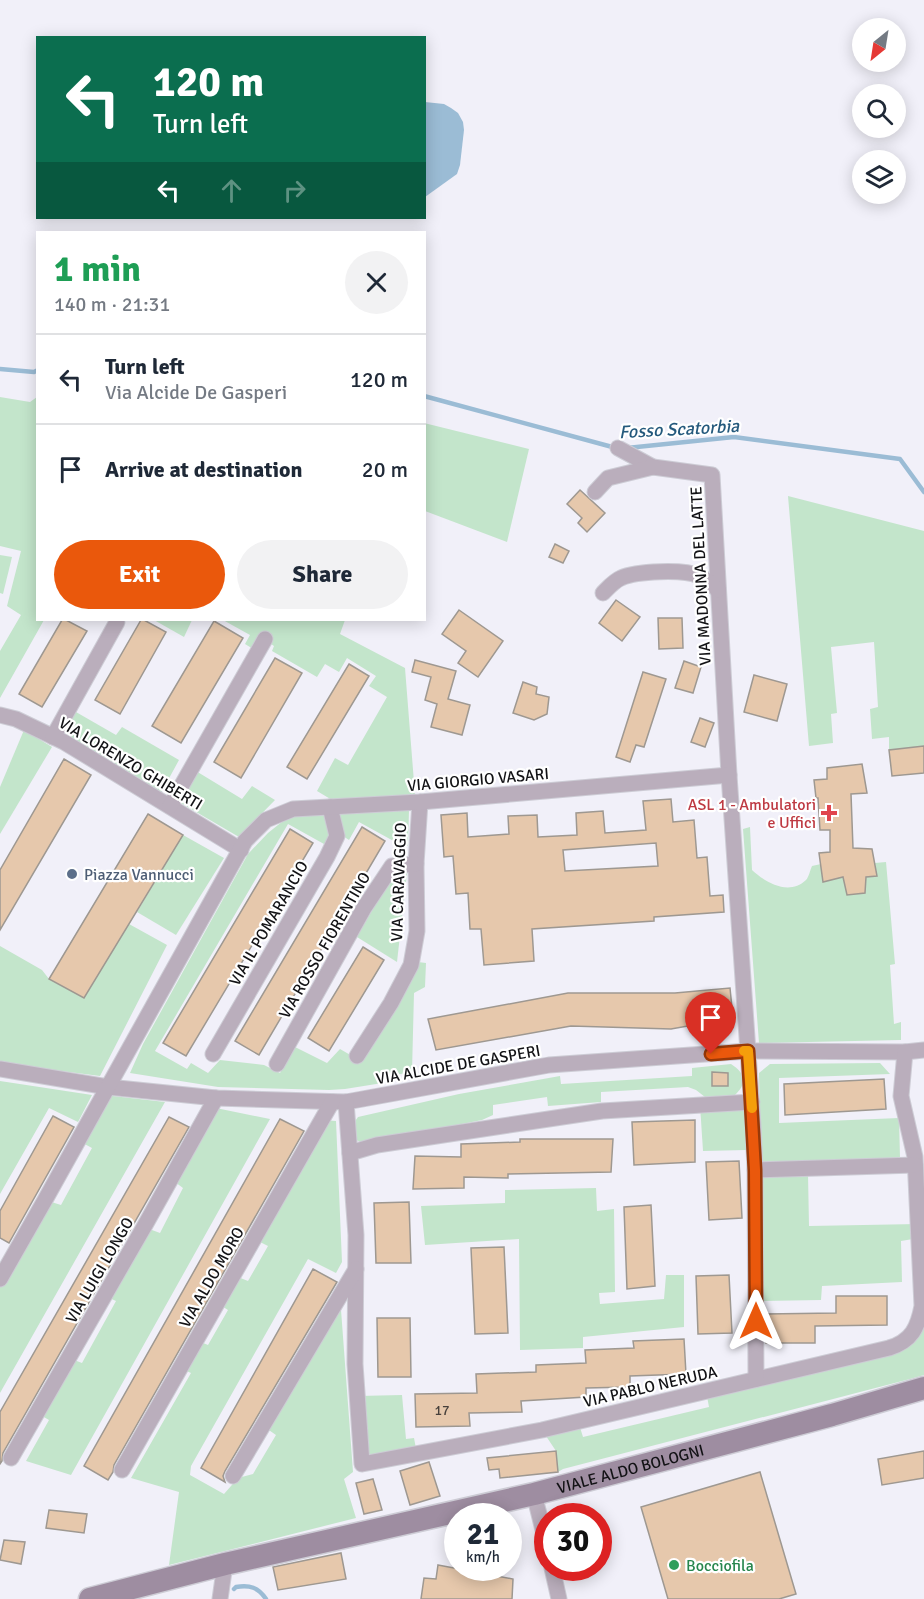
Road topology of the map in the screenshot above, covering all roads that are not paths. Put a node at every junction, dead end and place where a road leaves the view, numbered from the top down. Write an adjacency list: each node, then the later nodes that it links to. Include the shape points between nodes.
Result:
1 (618, 448): 2 (street, VIA MADONNA DEL LATTE)
2 (653, 467): 3 (street, via 608,478); 4 (street, VIA MADONNA DEL LATTE, via 712,475)
3 (595, 492)
4 (718, 590): 5 (street, via 697,575 669,572 631,574 618,579); 10 (street, VIA MADONNA DEL LATTE)
5 (603, 593)
6 (117, 622): 9 (street)
7 (265, 639): 12 (street)
8 (0, 715): 9 (street, VIA LORENZO GHIBERTI)
9 (53, 736): 12 (street, VIA LORENZO GHIBERTI)
10 (729, 775): 11 (street, VIA GIORGIO VASARI); 17 (street)
11 (420, 802): 13 (street, VIA GIORGIO VASARI); 15 (street, VIA CARAVAGGIO)
12 (170, 806): 14 (street, VIA LORENZO GHIBERTI)
13 (330, 807): 14 (street, VIA GIORGIO VASARI, via 293,808 266,820); 19 (street, VIA IL POMARANCIO, via 337,836)
14 (241, 850): 23 (street, VIA GIORGIO VASARI)
15 (416, 864): 20 (street, VIA CARAVAGGIO, via 417,931 411,965); 21 (street, VIA ROSSO FIORENTINO, via 392,866 364,908)
16 (924, 1050): 18 (street, VIA ALCIDE DE GASPERI)
17 (748, 1051): 18 (street, VIA ALCIDE DE GASPERI); 25 (street, VIA ALCIDE DE GASPERI, via 549,1065); 26 (street)
18 (905, 1052): 28 (street, via 901,1096)
19 (213, 1054)
20 (357, 1056)
21 (277, 1064)
22 (0, 1069): 23 (street, VIA ALCIDE DE GASPERI)
23 (108, 1088): 24 (street, VIA ALCIDE DE GASPERI); 31 (street, VIA GIORGIO VASARI)
24 (216, 1098): 25 (street, VIA ALCIDE DE GASPERI); 34 (street, VIA LUIGI LONGO)
25 (339, 1102): 27 (street); 35 (street, VIA ALDO MORO)
26 (752, 1102): 27 (street, via 602,1111 377,1145); 29 (street)
27 (350, 1153): 30 (street)
28 (915, 1165): 29 (street); 32 (street, VIA PABLO NERUDA, via 922,1306 912,1334 893,1347)
29 (755, 1170): 32 (street)
30 (356, 1269): 32 (street, VIA PABLO NERUDA, via 355,1364 363,1464 542,1430); 36 (street)
31 (0, 1279)
32 (756, 1379)
33 (924, 1388): 37 (main road, VIALE ALDO BOLOGNI)
34 (11, 1458)
35 (122, 1470)
36 (233, 1476)
37 (534, 1494): 38 (street); 39 (main road, VIALE ALDO BOLOGNI)
38 (536, 1503)
39 (225, 1564): 41 (main road, VIALE ALDO BOLOGNI); 42 (street)
40 (555, 1581): 43 (street)
41 (90, 1599)
42 (220, 1599)
43 (559, 1599)

